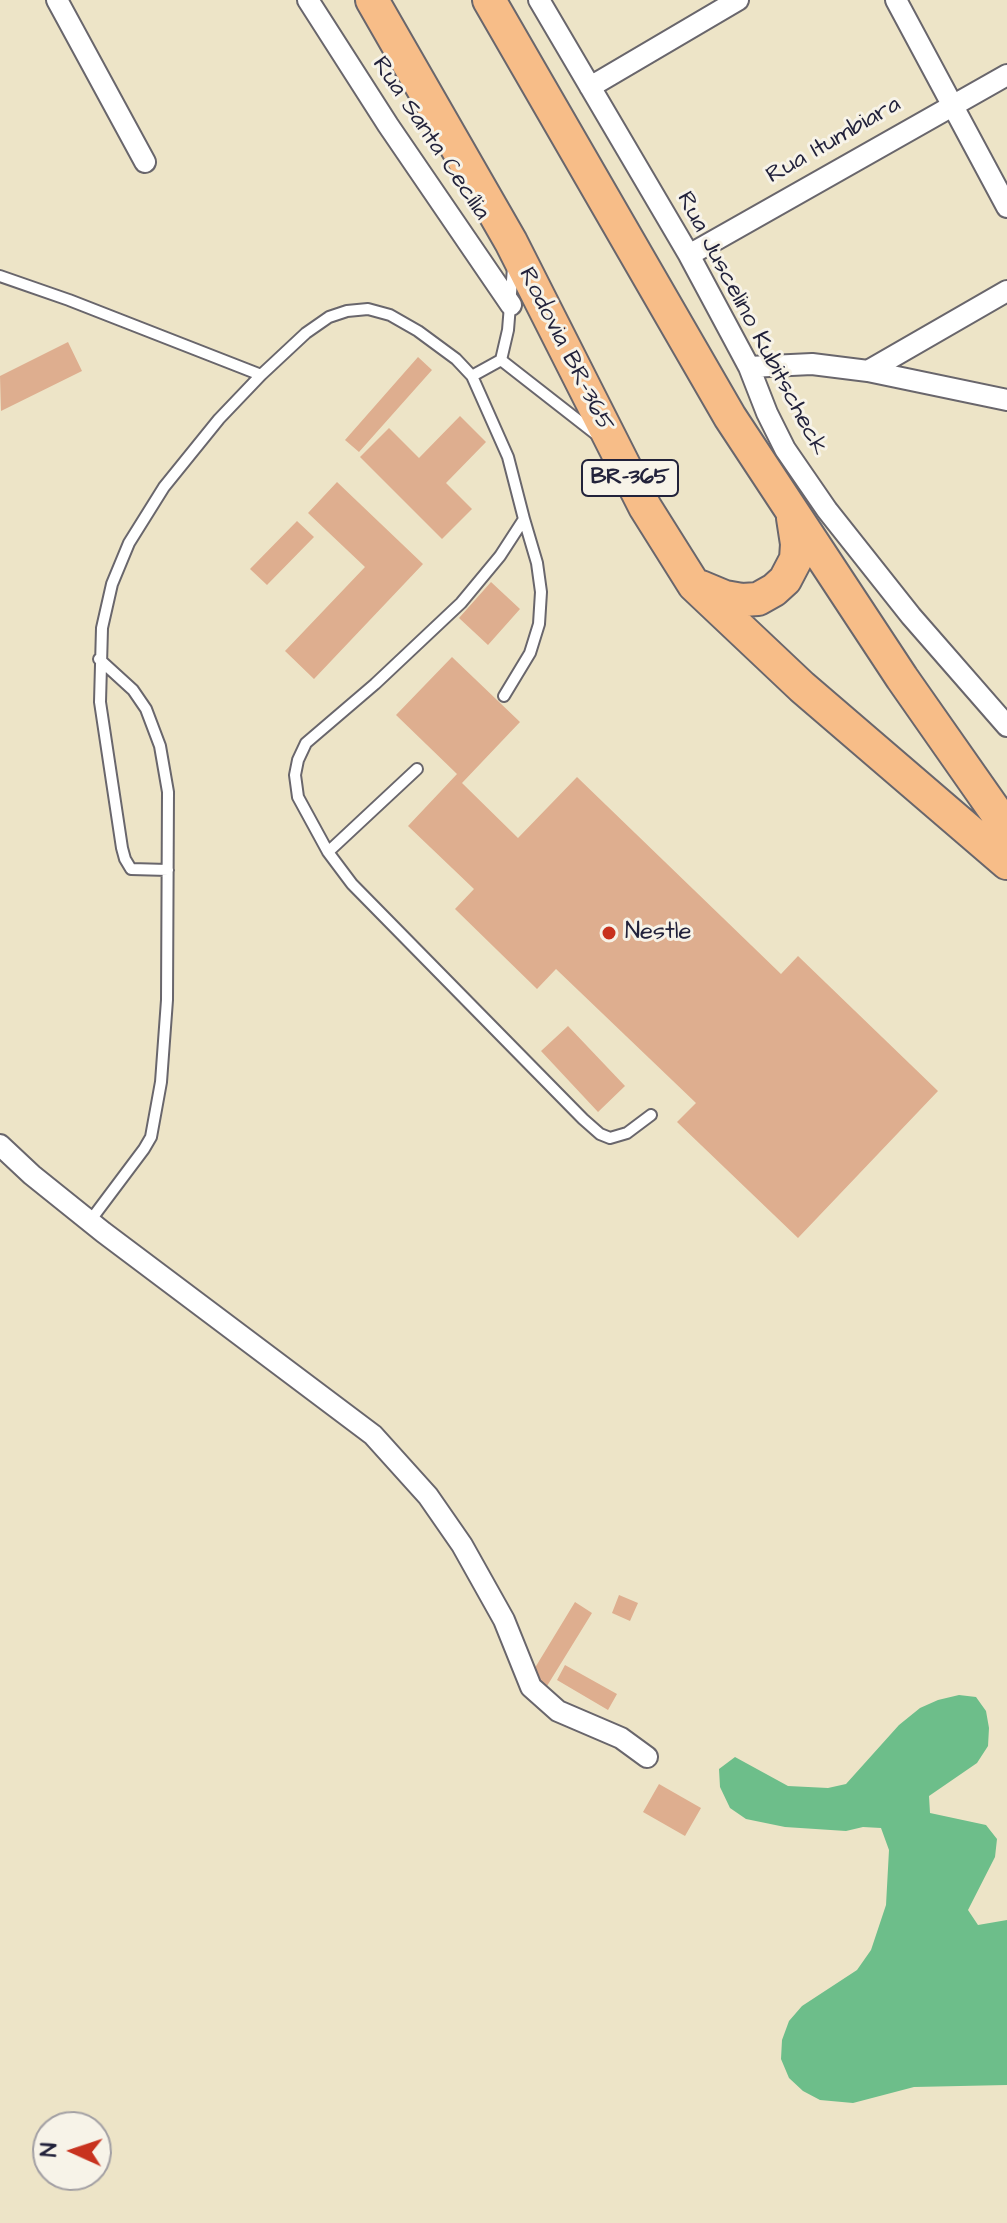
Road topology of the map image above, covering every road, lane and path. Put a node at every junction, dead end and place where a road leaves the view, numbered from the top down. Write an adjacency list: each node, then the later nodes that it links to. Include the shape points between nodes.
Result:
1 (57, 0): 11 (street)
2 (308, 0): 17 (street, Rua Santa Cecília)
3 (372, 0): 13 (main road, Rodovia BR-365 / BR-365)
4 (489, 0): 25 (main road, via 730,417)
5 (539, 0): 9 (street, Rua Juscelino Kubitscheck)
6 (738, 0): 9 (street)
7 (896, 0): 10 (street)
8 (1007, 75): 10 (street, Rua Itumbiara)
9 (590, 87): 14 (street, Rua Juscelino Kubitscheck)
10 (953, 103): 12 (street); 14 (street, Rua Itumbiara)
11 (145, 162)
12 (1007, 207)
13 (511, 242): 17 (lane); 24 (main road, Rodovia BR-365 / BR-365)
14 (689, 255): 19 (street, Rua Juscelino Kubitscheck)
15 (0, 276): 21 (lane)
16 (1007, 291): 20 (street)
17 (511, 305): 18 (lane)
18 (501, 360): 22 (lane); 24 (lane)
19 (749, 367): 20 (street, via 812,364); 30 (street, Rua Juscelino Kubitscheck, via 802,476 911,616)
20 (868, 371): 23 (street)
21 (261, 375): 22 (lane, via 329,317 368,309 418,331); 28 (lane, via 164,487 129,543 112,584)
22 (472, 376): 26 (lane, via 508,457)
23 (1007, 400)
24 (617, 453): 27 (main road, Rodovia BR-365 / BR-365)
25 (791, 511): 27 (main road, via 796,559 774,590 742,600); 32 (main road)
26 (524, 519): 29 (lane, via 537,563 539,624 530,653); 33 (lane, via 461,603 306,743 295,775 298,797)
27 (694, 585): 34 (main road, Rodovia BR-365 / BR-365, via 802,687)
28 (99, 659): 35 (lane, via 133,690 160,746 168,792); 35 (lane, via 100,702 125,859 138,871)
29 (504, 696)
30 (1007, 726)
31 (417, 769): 33 (lane)
32 (1007, 828)
33 (328, 852): 36 (lane, via 352,884 600,1134 617,1138)
34 (1007, 863)
35 (168, 870): 38 (lane, via 167,1000 155,1119 144,1149)
36 (651, 1115)
37 (0, 1145): 38 (street)
38 (90, 1221): 39 (street, via 373,1435 428,1496 462,1545 504,1620 531,1687 558,1711 621,1738)
39 (647, 1757)

